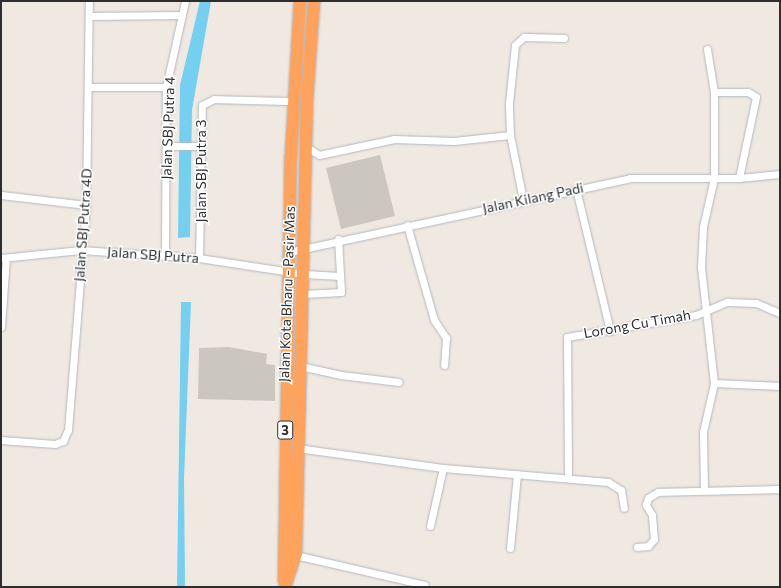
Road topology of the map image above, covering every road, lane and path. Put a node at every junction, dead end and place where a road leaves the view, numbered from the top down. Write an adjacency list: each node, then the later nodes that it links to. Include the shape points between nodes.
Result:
1 (89, 1): 6 (street, Jalan SBJ Putra 4D)
2 (185, 1): 5 (street, Jalan SBJ Putra 4)
3 (300, 1): 12 (highway, Jalan Kota Bharu - Pasir Mas / 3)
4 (314, 1): 16 (highway, Jalan Kota Bharu - Pasir Mas / 3)
5 (182, 15): 6 (street); 10 (street, Jalan SBJ Putra 4)
6 (89, 16): 9 (street, Jalan SBJ Putra 4D)
7 (564, 38): 13 (street, via 524,37 517,40 510,81)
8 (707, 49): 11 (street)
9 (89, 87): 10 (street); 23 (street, Jalan SBJ Putra 4D)
10 (166, 87): 14 (street, Jalan SBJ Putra 4)
11 (714, 92): 18 (street); 19 (street, via 748,92 756,97)
12 (293, 100): 15 (street, Jalan SBJ Putra 3, via 206,101 201,112); 28 (highway, Jalan Kota Bharu - Pasir Mas / 3)
13 (510, 135): 16 (street, via 459,141 394,139 319,155); 22 (street)
14 (168, 146): 15 (street); 29 (street, Jalan SBJ Putra 4)
15 (199, 146): 31 (street, Jalan SBJ Putra 3)
16 (307, 147): 26 (highway, Jalan Kota Bharu - Pasir Mas / 3)
17 (780, 174): 19 (street, Jalan Kilang Padi)
18 (714, 178): 19 (street, Jalan Kilang Padi); 20 (street, Jalan Kilang Padi, via 632,178); 36 (street, via 701,246)
19 (739, 178)
20 (576, 189): 22 (street, Jalan Kilang Padi); 40 (street)
21 (1, 196): 23 (street)
22 (523, 200): 24 (street, Jalan Kilang Padi)
23 (86, 205): 27 (street, Jalan SBJ Putra 4D)
24 (407, 225): 25 (street, Jalan Kilang Padi); 41 (street, via 434,320 446,338)
25 (338, 239): 26 (street, Jalan Kilang Padi); 34 (street)
26 (305, 248): 28 (street, Jalan Kilang Padi); 33 (highway, Jalan Kota Bharu - Pasir Mas / 3)
27 (81, 250): 29 (street, Jalan SBJ Putra); 30 (street, Jalan SBJ Putra); 46 (street, Jalan SBJ Putra 4D, via 67,436 58,443)
28 (289, 252): 32 (highway, Jalan Kota Bharu - Pasir Mas / 3)
29 (165, 256): 31 (street, Jalan SBJ Putra)
30 (4, 258): 38 (street)
31 (199, 258): 32 (street, Jalan SBJ Putra)
32 (288, 272): 33 (street, Jalan SBJ Putra); 59 (highway, Jalan Kota Bharu - Pasir Mas / 3)
33 (304, 274): 34 (street, Jalan SBJ Putra); 35 (highway, Jalan Kota Bharu - Pasir Mas / 3)
34 (340, 276): 35 (street, via 341,292)
35 (302, 294): 42 (highway, Jalan Kota Bharu - Pasir Mas / 3)
36 (706, 310): 37 (street, Lorong Cu Timah, via 721,304 743,301); 40 (street, Lorong Cu Timah); 44 (street)
37 (780, 313)
38 (1, 322): 39 (street)
39 (1, 327)
40 (610, 331): 50 (street, Lorong Cu Timah, via 567,337)
41 (444, 365)
42 (300, 366): 43 (street, via 341,375); 47 (highway, Jalan Kota Bharu - Pasir Mas / 3)
43 (400, 382)
44 (714, 382): 45 (street); 52 (street, via 702,432)
45 (780, 386)
46 (1, 440)
47 (297, 448): 48 (street); 57 (highway, Jalan Kota Bharu - Pasir Mas / 3)
48 (443, 468): 49 (street); 54 (street)
49 (517, 474): 50 (street); 56 (street)
50 (568, 476): 53 (street, via 615,484 621,490)
51 (780, 489): 52 (street)
52 (704, 490): 55 (street, via 660,492 649,496 646,505 651,513 654,537 648,546)
53 (624, 508)
54 (430, 526)
55 (637, 547)
56 (510, 548)
57 (296, 555): 58 (street); 59 (highway, Jalan Kota Bharu - Pasir Mas / 3)
58 (425, 585)
59 (285, 587)

